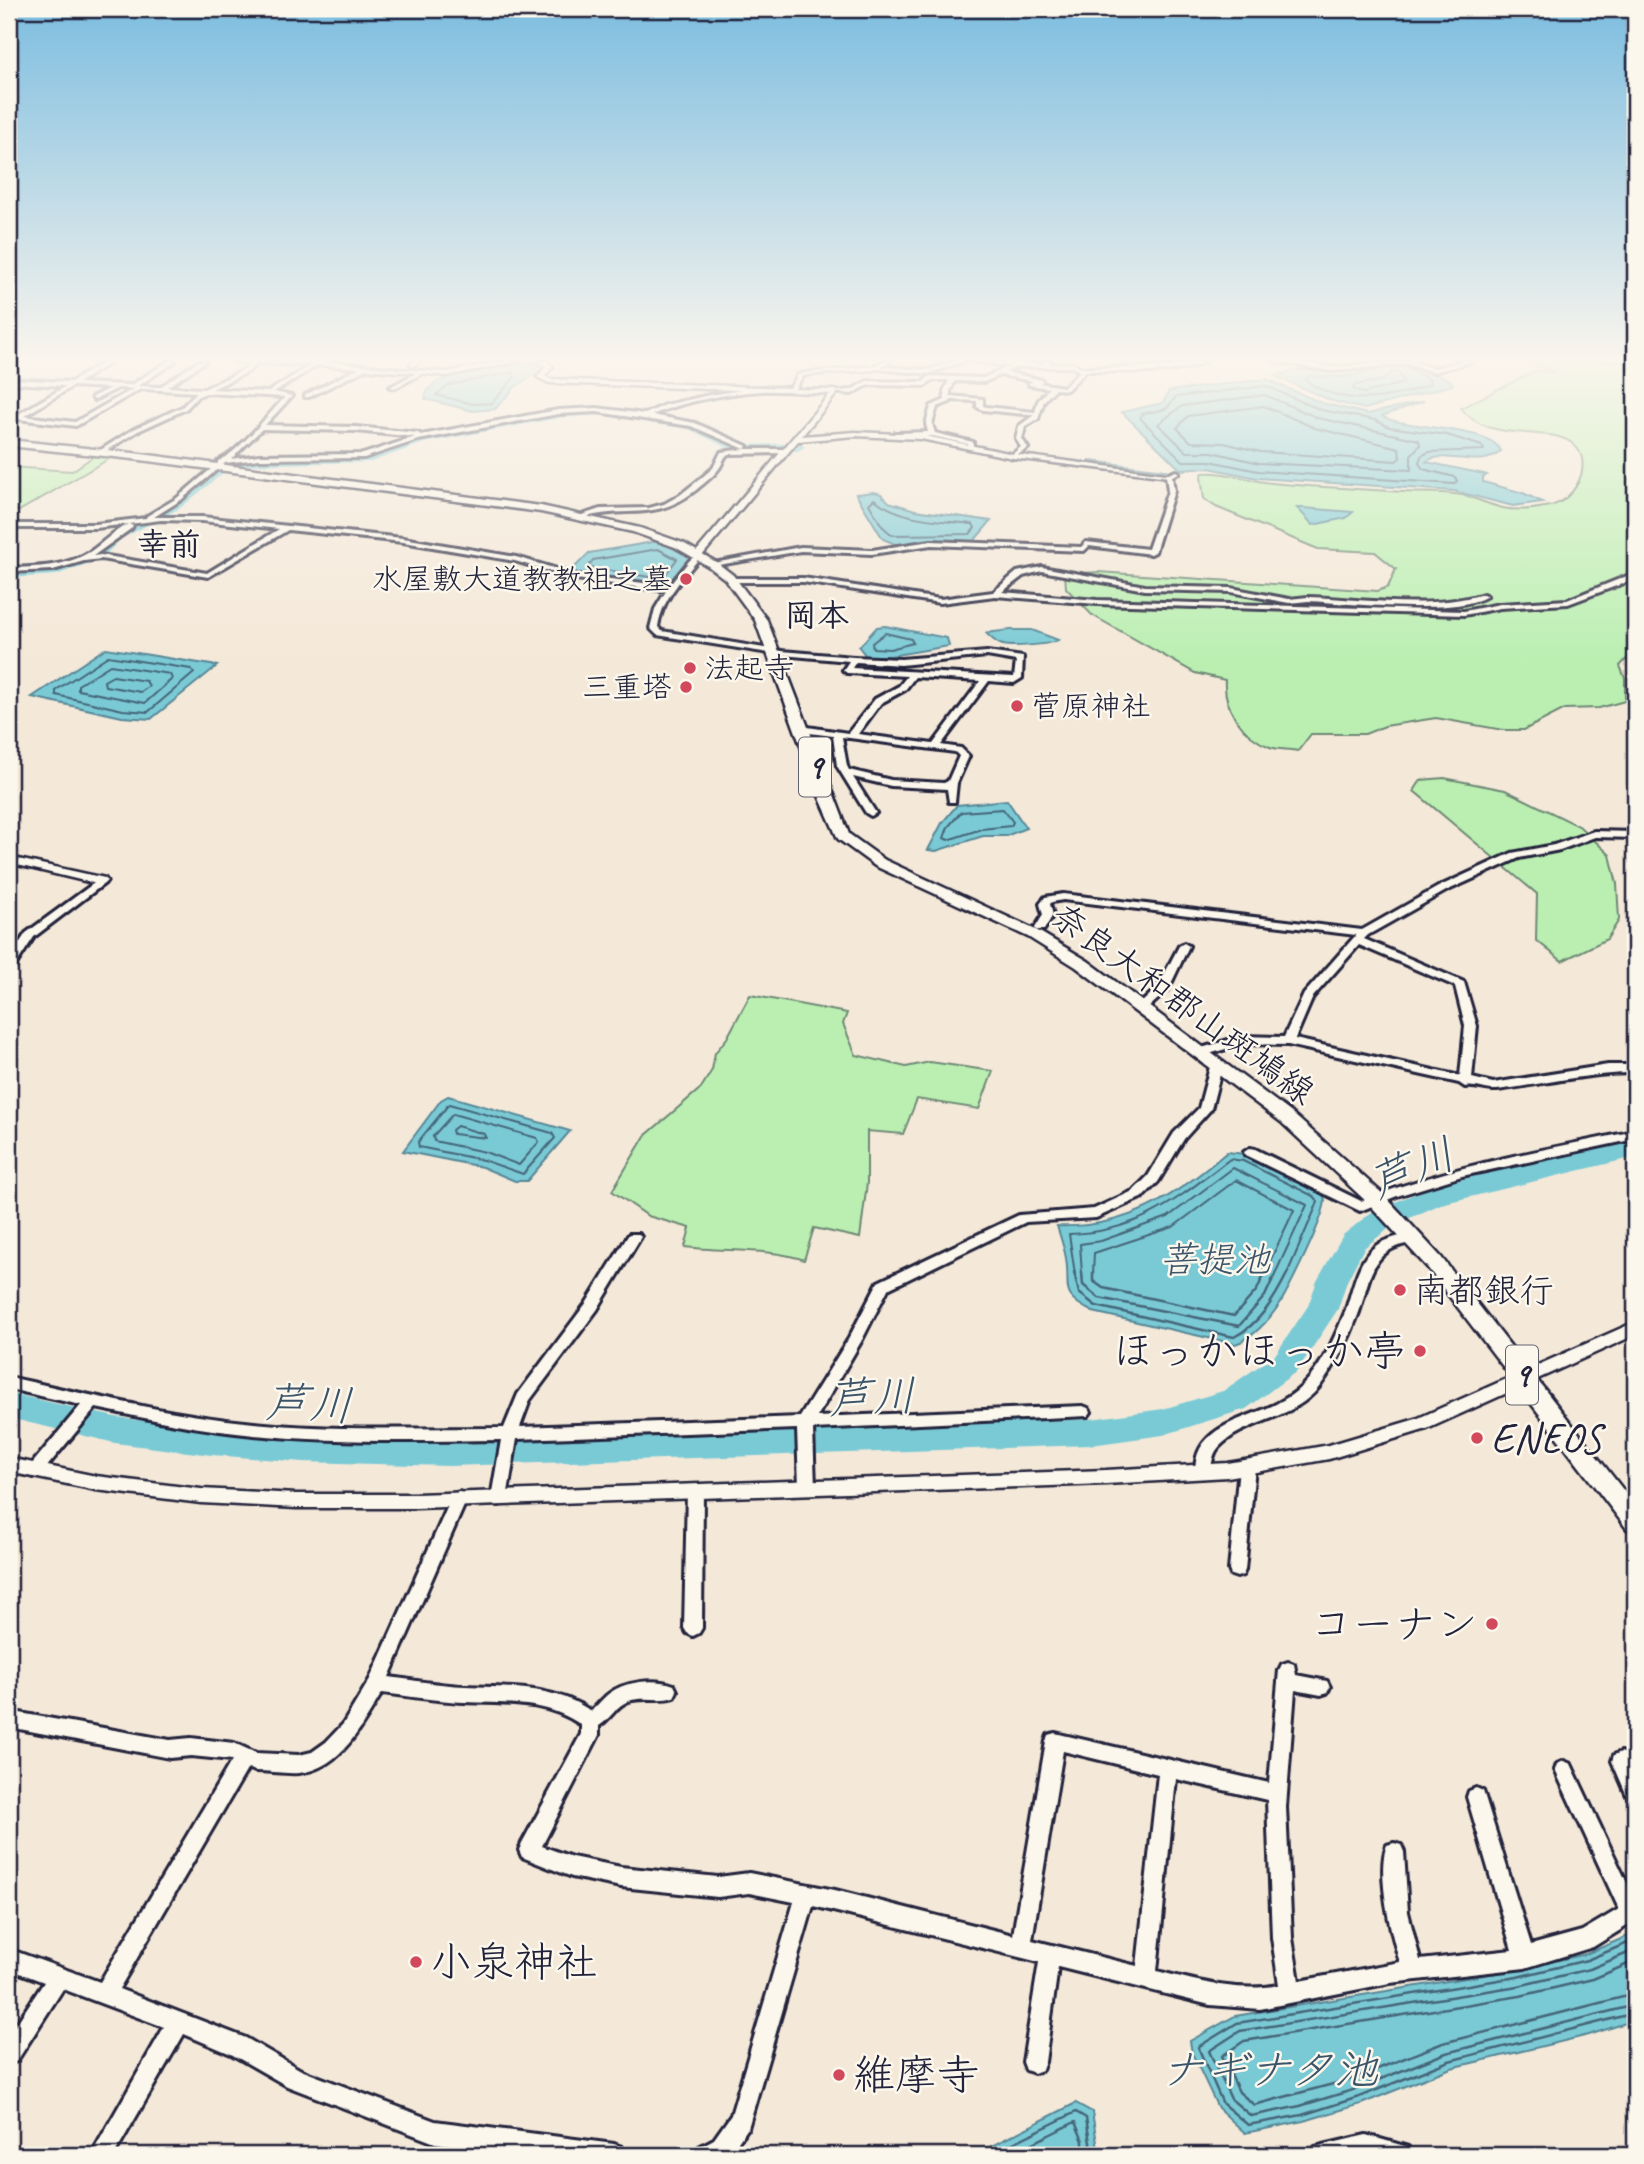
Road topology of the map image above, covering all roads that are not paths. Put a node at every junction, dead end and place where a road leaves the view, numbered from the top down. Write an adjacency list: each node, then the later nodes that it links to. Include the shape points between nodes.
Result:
1 (180, 462): 7 (main road, 奈良大和郡山斑鳩線 / 9)
2 (225, 462): 7 (street)
3 (240, 462): 7 (street)
4 (719, 462): 9 (street, via 700,483 666,505)
5 (776, 462): 13 (street)
6 (1072, 462): 8 (street)
7 (220, 467): 9 (main road, 奈良大和郡山斑鳩線 / 9); 10 (street)
8 (1172, 474): 15 (street, via 1151,552 1086,544 1084,549 943,543 872,552 788,549)
9 (582, 516): 13 (main road, 奈良大和郡山斑鳩線 / 9, via 636,530)
10 (141, 521): 11 (street); 12 (street, via 161,518); 14 (street)
11 (9, 526)
12 (288, 527): 14 (street, via 208,575); 19 (street, via 403,540 516,559 569,576)
13 (698, 555): 15 (main road, 奈良大和郡山斑鳩線 / 9); 19 (street)
14 (83, 558): 16 (street, via 55,568)
15 (712, 564): 18 (main road, 奈良大和郡山斑鳩線 / 9)
16 (9, 570)
17 (1635, 576): 20 (street, via 1568,602 1464,613 1097,602)
18 (731, 580): 20 (street, via 803,580 940,601); 22 (main road, 奈良大和郡山斑鳩線 / 9, via 756,613)
19 (671, 589): 22 (street, via 654,624 660,634)
20 (995, 594): 21 (street, via 1020,574 1042,569 1145,587 1231,590 1289,601 1308,598 1438,605)
21 (1483, 596)
22 (774, 651): 23 (street); 26 (main road, 奈良大和郡山斑鳩線 / 9)
23 (854, 659): 24 (street, via 847,670); 25 (street, via 901,662 987,654 1020,660 1017,678)
24 (912, 675): 25 (street); 28 (street, via 903,689 874,704)
25 (985, 680): 29 (street)
26 (801, 729): 27 (street); 41 (main road, 奈良大和郡山斑鳩線 / 9, via 844,836 880,863 1033,934)
27 (836, 733): 28 (street); 30 (street)
28 (850, 736): 29 (street)
29 (936, 746): 31 (street, via 963,754)
30 (846, 772): 31 (street, via 891,783); 33 (street)
31 (952, 783): 32 (street)
32 (952, 800)
33 (872, 813)
34 (1635, 835): 38 (street, via 1594,834 1556,848 1516,855 1441,889)
35 (9, 860): 36 (street)
36 (101, 881): 40 (street, via 30,935)
37 (1040, 928): 38 (street, via 1048,915 1045,904 1063,897)
38 (1360, 936): 42 (street, via 1308,996); 46 (street, via 1461,984 1471,1026)
39 (1184, 946): 41 (street, via 1162,990)
40 (9, 967)
41 (1143, 1007): 43 (main road, 奈良大和郡山斑鳩線 / 9)
42 (1288, 1041): 43 (street, via 1242,1040); 46 (street)
43 (1202, 1052): 44 (main road, 奈良大和郡山斑鳩線 / 9)
44 (1217, 1063): 49 (main road, 奈良大和郡山斑鳩線 / 9, via 1287,1118); 57 (street, via 1205,1109 1179,1136 1153,1179 1138,1194 1097,1213 1024,1218 883,1286)
45 (1635, 1069): 46 (street, via 1493,1087)
46 (1465, 1083)
47 (1635, 1135): 49 (street, via 1502,1163)
48 (1250, 1152): 49 (street, via 1360,1206)
49 (1378, 1202): 50 (main road, 奈良大和郡山斑鳩線 / 9)
50 (1410, 1234): 53 (main road, 奈良大和郡山斑鳩線 / 9); 62 (street, via 1380,1249 1371,1261 1338,1342 1306,1392 1280,1412 1217,1438 1201,1459)
51 (634, 1237): 58 (street, via 592,1306 523,1398)
52 (1635, 1328): 53 (street)
53 (1524, 1377): 60 (street, via 1421,1424 1365,1442); 67 (main road, 奈良大和郡山斑鳩線 / 9)
54 (9, 1382): 55 (street)
55 (92, 1402): 58 (street, via 255,1429 408,1435); 61 (street)
56 (1083, 1412): 57 (street)
57 (805, 1423): 58 (street); 63 (street)
58 (510, 1432): 65 (street)
59 (9, 1466): 61 (street)
60 (1247, 1467): 62 (street); 68 (street)
61 (34, 1471): 66 (street, via 96,1483 247,1499)
62 (1202, 1472): 63 (street)
63 (807, 1487): 64 (street)
64 (695, 1491): 65 (street); 69 (street)
65 (499, 1498): 66 (street)
66 (459, 1499): 71 (street)
67 (1635, 1522)
68 (1237, 1570)
69 (693, 1628)
70 (1288, 1675): 72 (street); 81 (street)
71 (377, 1684): 75 (street, via 534,1696 580,1712); 76 (street, via 349,1730 317,1759 299,1764)
72 (1321, 1687)
73 (668, 1691): 75 (street, via 626,1692 601,1717)
74 (9, 1719): 76 (street, via 170,1749 233,1752)
75 (590, 1721): 84 (street, via 590,1735 529,1850 572,1867 621,1877 718,1887 749,1883)
76 (244, 1758): 94 (street)
77 (1620, 1761): 80 (street)
78 (1168, 1768): 81 (street); 86 (street, via 1055,1741); 92 (street)
79 (1564, 1770): 85 (street)
80 (1635, 1792)
81 (1278, 1794): 93 (street, via 1277,1872)
82 (1476, 1797): 88 (street)
83 (1394, 1852): 90 (street, via 1399,1929)
84 (806, 1895): 86 (street); 100 (street, via 740,2120 722,2147)
85 (1633, 1912): 88 (street, via 1586,1940)
86 (1021, 1947): 87 (street)
87 (1050, 1955): 92 (street); 97 (street)
88 (1525, 1958): 90 (street)
89 (9, 1959): 91 (street)
90 (1413, 1971): 93 (street)
91 (59, 1978): 94 (street); 96 (street)
92 (1146, 1979): 93 (street, via 1210,1995 1259,2000)
93 (1291, 1992)
94 (104, 1995): 95 (street)
95 (178, 2022): 98 (street); 99 (street, via 237,2046 295,2078 435,2132)
96 (9, 2053)
97 (1034, 2062)
98 (102, 2155)
99 (614, 2155)
100 (707, 2155)
101 (1323, 2155): 102 (street, via 1366,2146)
102 (1400, 2155)

